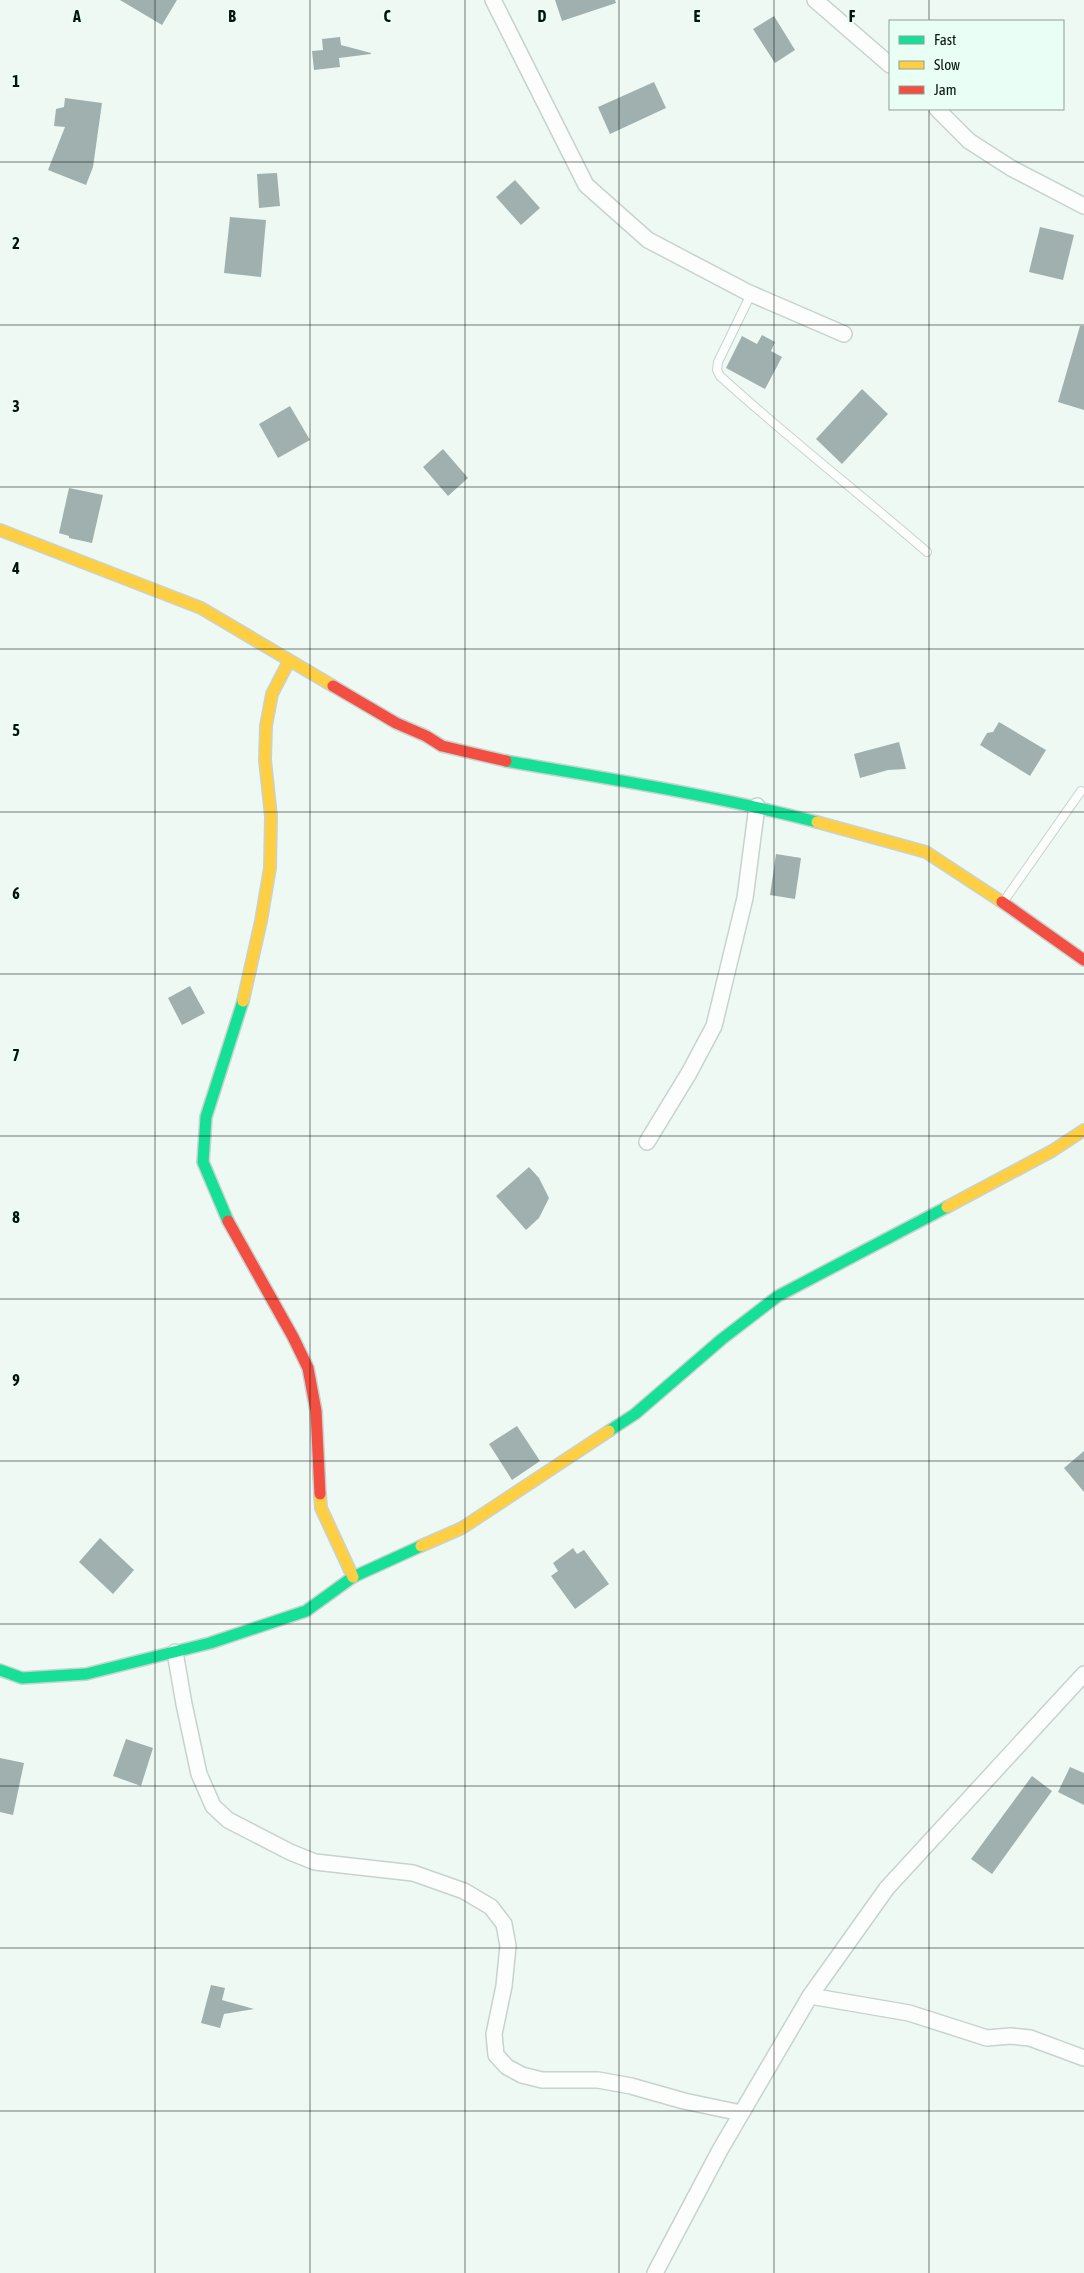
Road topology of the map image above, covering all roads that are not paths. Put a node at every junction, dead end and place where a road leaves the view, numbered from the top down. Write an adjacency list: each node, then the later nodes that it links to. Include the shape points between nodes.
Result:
1 (493, 0): 6 (street, via 586,186 648,240)
2 (815, 0): 3 (street)
3 (889, 64)
4 (938, 110): 5 (street, via 969,141 1011,168)
5 (1084, 206)
6 (751, 294): 7 (street); 9 (lane, via 718,362 720,376)
7 (844, 334)
8 (0, 530): 10 (street, via 201,608)
9 (927, 552)
10 (289, 662): 12 (street, via 442,746 498,760); 17 (street, via 272,694 266,726 270,868 243,1000 206,1117 203,1162 224,1212 308,1368 316,1411 321,1508)
11 (1081, 791): 13 (lane)
12 (757, 806): 13 (street, via 926,852); 16 (street, via 745,898 714,1026)
13 (1002, 903): 14 (street)
14 (1084, 960)
15 (1084, 1130): 17 (street, via 1052,1151 778,1296 722,1339 636,1414 462,1528)
16 (647, 1142)
17 (354, 1577): 18 (street, via 306,1611)
18 (176, 1652): 19 (street, via 86,1674 22,1678); 23 (street, via 199,1774 213,1806 228,1820 315,1862 413,1873 464,1891 491,1907 504,1924 508,1946 494,2034 496,2055 507,2067 542,2080 598,2080)
19 (0, 1670)
20 (1084, 1674): 21 (street, via 887,1888)
21 (810, 1996): 22 (street, via 909,2013 987,2038 1030,2038); 23 (street)
22 (1084, 2058)
23 (741, 2113): 24 (street)
24 (655, 2273)

